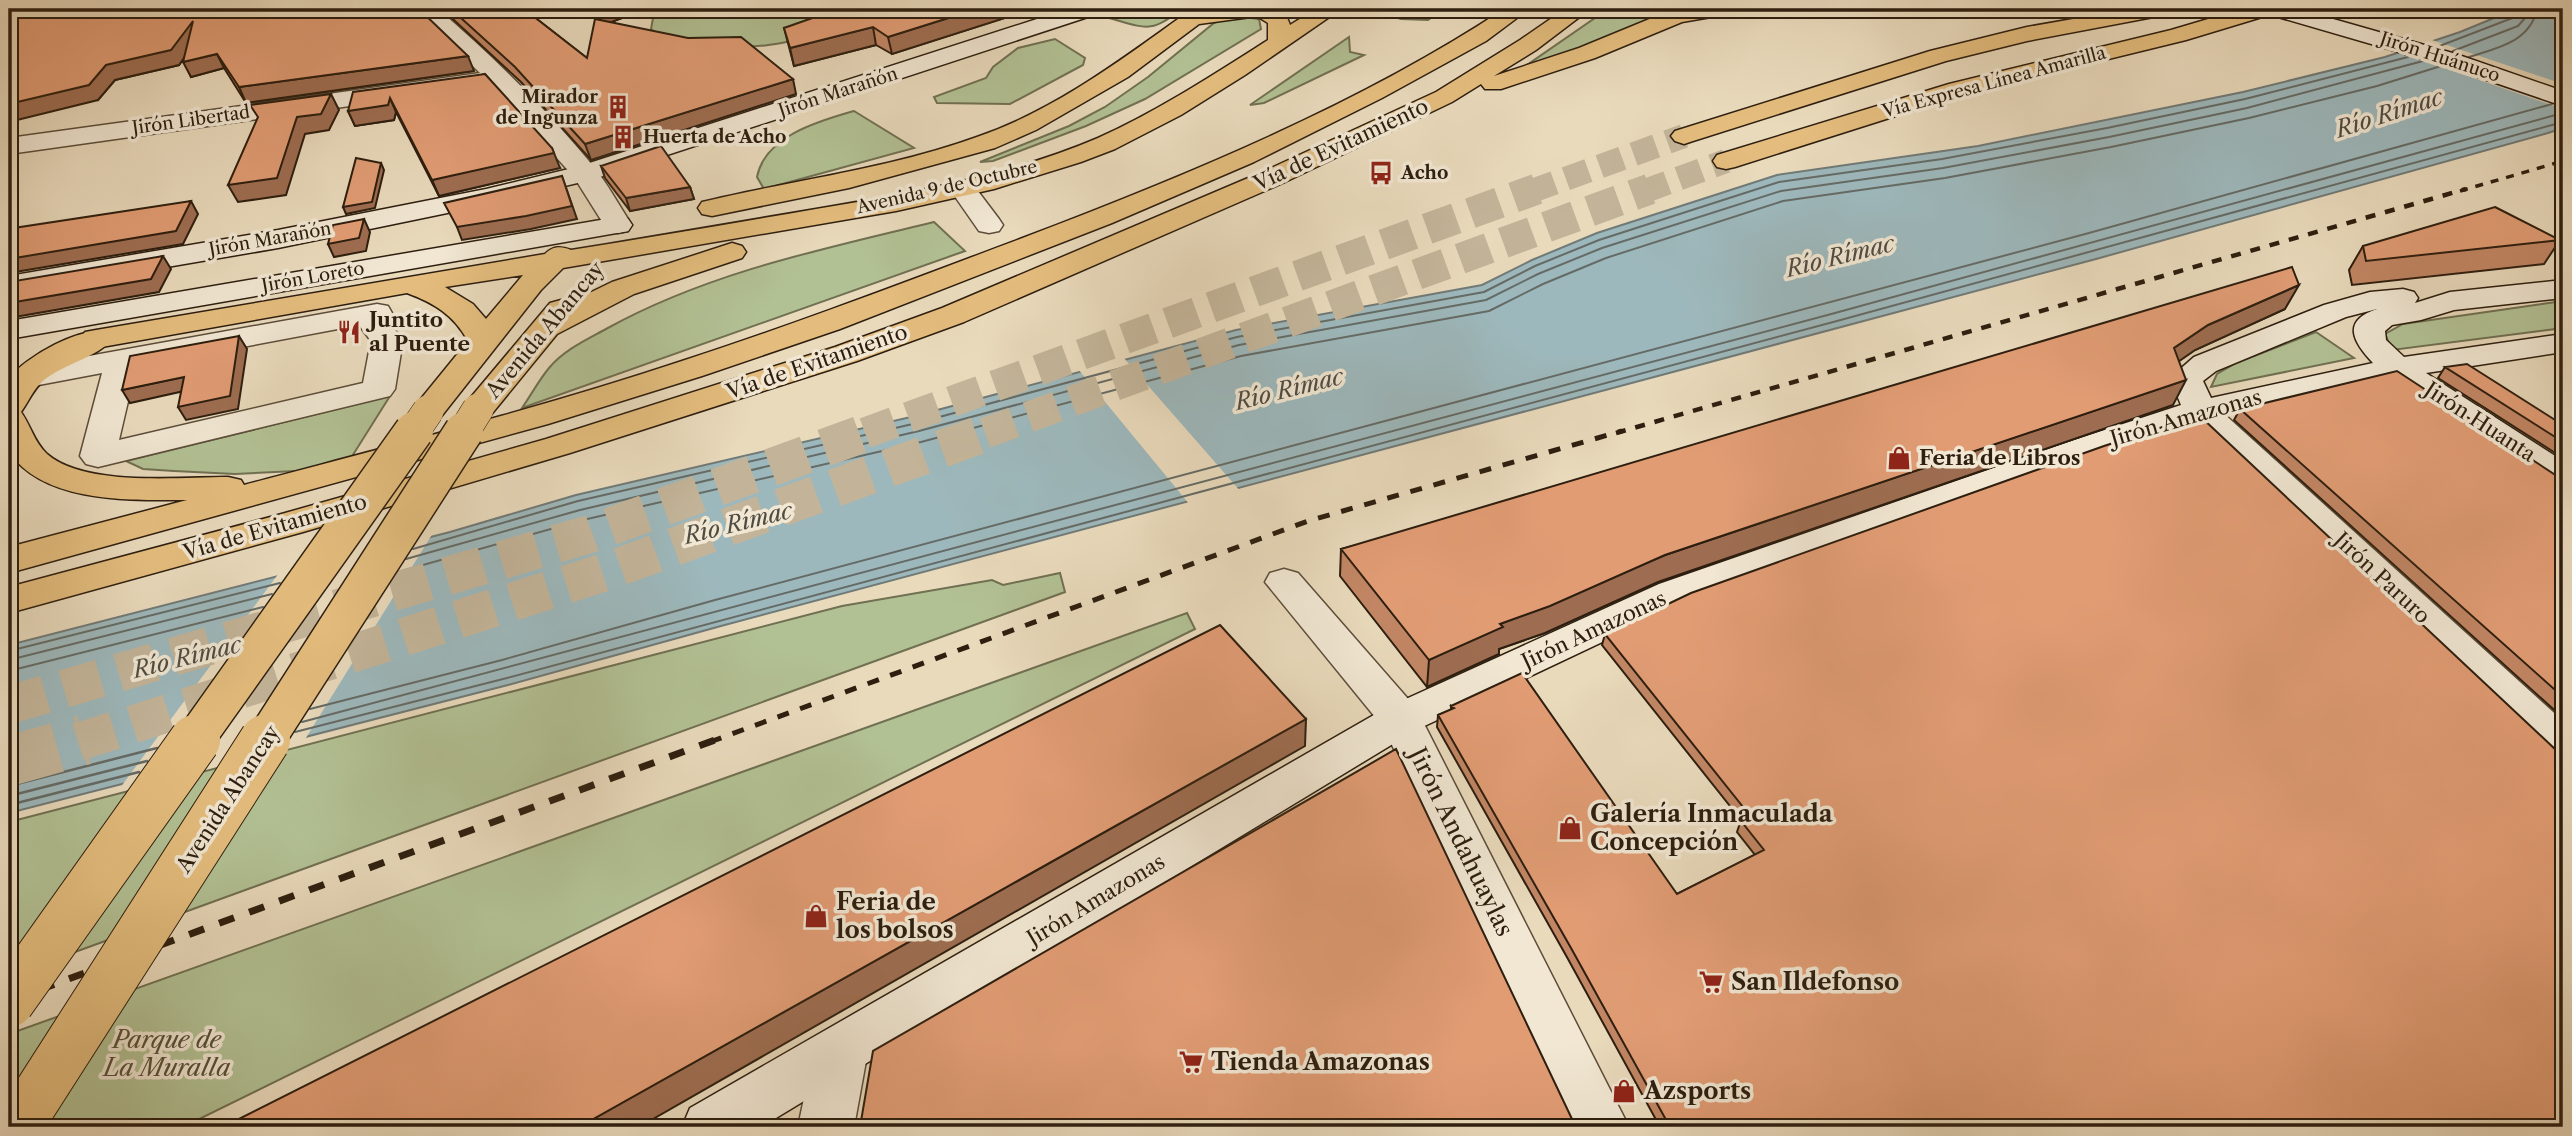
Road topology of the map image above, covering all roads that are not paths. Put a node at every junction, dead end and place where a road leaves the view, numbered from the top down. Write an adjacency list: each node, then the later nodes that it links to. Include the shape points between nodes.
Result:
1 (425, 9): 16 (street)
2 (1015, 9): 14 (street)
3 (1089, 9): 14 (street, Jirón Marañón)
4 (1290, 9): 15 (main road)
5 (1330, 9): 15 (main road, Avenida 9 de Octubre)
6 (1518, 9): 45 (main road, Vía de Evitamiento, via 1374,93 1245,157 938,281 691,369)
7 (1579, 9): 18 (main road, Vía de Evitamiento)
8 (1721, 9): 18 (main road, via 1677,16 1587,53)
9 (2264, 9): 22 (main road, Vía Expresa Línea Amarilla, via 1957,89)
10 (2276, 9): 19 (street, Jirón Huánuco, via 2436,55)
11 (2309, 9): 17 (street, Jirón Huánuco)
12 (2156, 10): 20 (main road, Vía Expresa Línea Amarilla, via 1938,56)
13 (1198, 14): 15 (main road, via 1233,11 1275,17); 26 (main road, Avenida 9 de Octubre, via 1120,72 986,143 849,180)
14 (1030, 29): 23 (street, Jirón Marañón)
15 (1279, 42): 24 (main road, Avenida 9 de Octubre, via 1219,82 1128,132 1073,157)
16 (497, 78): 21 (street, Jirón Libertad); 23 (street)
17 (2563, 88)
18 (1444, 97): 48 (main road, Vía de Evitamiento, via 1146,234 953,315 846,354 558,446)
19 (2563, 99)
20 (1684, 135)
21 (9, 146)
22 (1726, 160)
23 (585, 173): 28 (street); 31 (street, Jirón Marañón, via 278,239)
24 (962, 188): 25 (main road, Avenida 9 de Octubre); 27 (street)
25 (902, 201): 28 (main road, Avenida 9 de Octubre); 34 (main road, via 656,276 606,295)
26 (681, 214)
27 (989, 225)
28 (624, 232): 29 (main road, Jirón Loreto); 34 (main road, Avenida Abancay); 35 (street, Jirón Loreto)
29 (553, 261): 30 (main road, Jirón Loreto); 36 (main road, Avenida Abancay)
30 (409, 284): 36 (main road, via 440,295 467,313); 39 (main road, Jirón Loreto, via 96,339)
31 (9, 285)
32 (2563, 289): 33 (street)
33 (2450, 301): 40 (street, Jirón Huanta, via 2371,324 2371,342); 42 (street, via 2422,297 2370,301 2205,363 2186,378)
34 (544, 328): 53 (main road, Avenida Abancay, bridge, via 478,409)
35 (9, 330)
36 (483, 340): 51 (main road, Avenida Abancay, bridge)
37 (2563, 343): 40 (street, Jirón Amazonas)
38 (122, 360): 38 (street, via 98,456 378,389 387,340 372,314); 39 (street)
39 (18, 367): 41 (main road)
40 (2396, 368): 42 (street, Jirón Amazonas); 44 (street, Jirón Huanta)
41 (9, 406)
42 (2200, 410): 49 (street, Jirón Amazonas, via 1673,593); 50 (street, Jirón Paruro)
43 (9, 419): 45 (main road, via 19,443 39,465 72,479 125,488)
44 (2563, 477)
45 (279, 488): 46 (main road, Vía de Evitamiento)
46 (9, 560)
47 (1284, 582): 49 (street, Jirón Andahuaylas)
48 (9, 600)
49 (1401, 719): 52 (street, Jirón Amazonas); 56 (street, Jirón Andahuaylas)
50 (2563, 747)
51 (9, 1002)
52 (841, 1050): 54 (street, Jirón Amazonas); 55 (street)
53 (17, 1127)
54 (710, 1127)
55 (826, 1127)
56 (1601, 1127)

